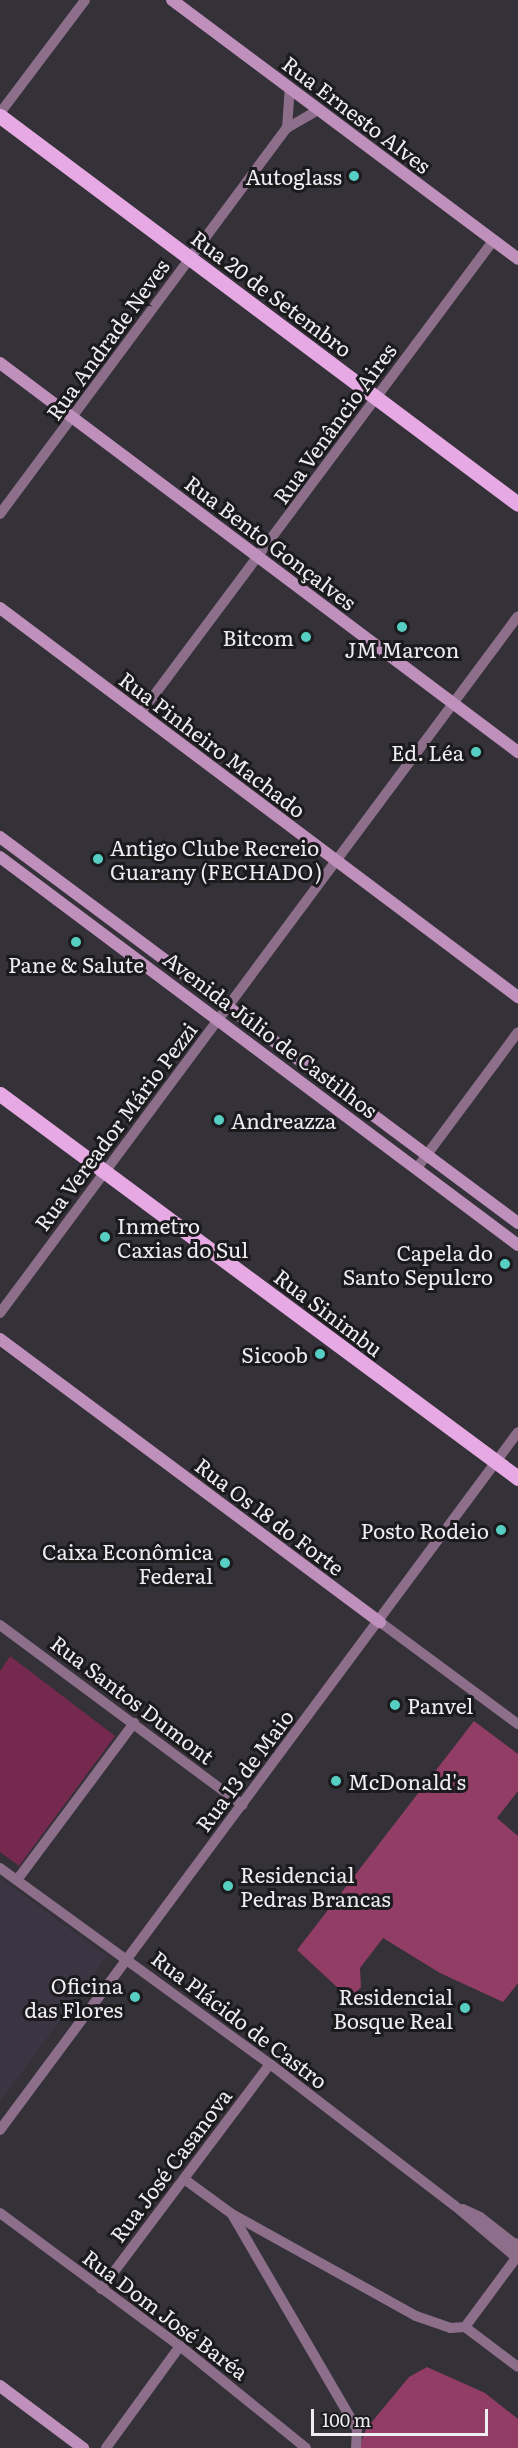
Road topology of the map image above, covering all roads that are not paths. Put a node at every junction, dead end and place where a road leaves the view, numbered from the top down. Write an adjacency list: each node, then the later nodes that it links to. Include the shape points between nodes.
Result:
1 (85, 0): 5 (street)
2 (172, 0): 3 (street, Rua Ernesto Alves)
3 (290, 89): 4 (street, Rua Ernesto Alves); 6 (street)
4 (318, 110): 6 (street, Rua Andrade Neves); 7 (street, Rua Ernesto Alves)
5 (0, 114): 8 (main road, Rua 20 de Setembro)
6 (287, 128): 8 (street, Rua Andrade Neves)
7 (493, 241): 9 (street, Rua Ernesto Alves); 11 (street, Rua Venâncio Aires)
8 (190, 258): 11 (main road, Rua 20 de Setembro); 12 (street, Rua Andrade Neves)
9 (518, 259)
10 (0, 363): 12 (street, Rua Bento Gonçalves)
11 (377, 398): 13 (main road, Rua 20 de Setembro); 15 (street, Rua Venâncio Aires)
12 (73, 418): 14 (street, Rua Andrade Neves); 15 (street, Rua Bento Gonçalves)
13 (518, 504)
14 (0, 514)
15 (259, 557): 18 (street, Rua Bento Gonçalves); 19 (street, Rua Venâncio Aires)
16 (0, 608): 19 (street, Rua Pinheiro Machado)
17 (518, 616): 18 (street, Rua Vereador Mário Pezzi)
18 (454, 704): 20 (street, Rua Bento Gonçalves); 24 (street, Rua Vereador Mário Pezzi)
19 (140, 714): 24 (street, Rua Pinheiro Machado)
20 (518, 752)
21 (0, 837): 23 (street, Avenida Júlio de Castilhos)
22 (0, 857): 25 (street, Avenida Júlio de Castilhos)
23 (33, 861): 25 (street); 26 (street, Avenida Júlio de Castilhos)
24 (338, 862): 32 (street, Rua Pinheiro Machado); 33 (street, Rua Vereador Mário Pezzi)
25 (23, 874): 27 (street, Avenida Júlio de Castilhos)
26 (79, 895): 27 (street); 28 (street, Avenida Júlio de Castilhos)
27 (70, 908): 29 (street, Avenida Júlio de Castilhos)
28 (125, 928): 29 (street); 30 (street, Avenida Júlio de Castilhos)
29 (116, 942): 31 (street, Avenida Júlio de Castilhos)
30 (172, 963): 31 (street); 33 (street, Avenida Júlio de Castilhos)
31 (162, 976): 34 (street, Avenida Júlio de Castilhos)
32 (518, 997)
33 (229, 1005): 34 (street, Rua Vereador Mário Pezzi); 36 (street, Avenida Júlio de Castilhos)
34 (219, 1018): 37 (street, Avenida Júlio de Castilhos); 45 (street, Rua Vereador Mário Pezzi)
35 (518, 1032): 43 (street)
36 (286, 1047): 37 (street); 38 (street, Avenida Júlio de Castilhos)
37 (276, 1061): 40 (street, Avenida Júlio de Castilhos)
38 (331, 1081): 40 (street); 41 (street, Avenida Júlio de Castilhos)
39 (0, 1094): 45 (main road, Rua Sinimbu)
40 (320, 1095): 42 (street, Avenida Júlio de Castilhos)
41 (372, 1113): 42 (street); 43 (street, Avenida Júlio de Castilhos)
42 (363, 1127): 44 (street, Avenida Júlio de Castilhos)
43 (428, 1154): 44 (street); 46 (street, Avenida Júlio de Castilhos)
44 (417, 1168): 47 (street, Avenida Júlio de Castilhos)
45 (105, 1171): 50 (street, Rua Vereador Mário Pezzi); 53 (main road, Rua Sinimbu)
46 (480, 1195): 47 (street); 48 (street, Avenida Júlio de Castilhos)
47 (470, 1208): 49 (street, Avenida Júlio de Castilhos)
48 (518, 1225): 49 (street)
49 (514, 1242)
50 (0, 1313)
51 (0, 1339): 55 (street, Rua Os 18 do Forte)
52 (518, 1432): 53 (street, Rua 13 de Maio)
53 (496, 1462): 54 (main road, Rua Sinimbu); 55 (street, Rua 13 de Maio)
54 (518, 1478)
55 (380, 1622): 58 (street, Rua Os 18 do Forte); 59 (street, Rua 13 de Maio)
56 (0, 1624): 57 (street, Rua Santos Dumont)
57 (134, 1723): 59 (street, Rua Santos Dumont); 61 (street)
58 (518, 1724)
59 (242, 1805): 62 (street, Rua 13 de Maio)
60 (0, 1868): 61 (street, Rua Plácido de Castro)
61 (17, 1880): 62 (street, Rua Plácido de Castro)
62 (127, 1959): 63 (street, Rua Plácido de Castro); 64 (street, Rua 13 de Maio)
63 (270, 2064): 65 (street, Rua José Casanova); 66 (street, Rua Plácido de Castro)
64 (0, 2130)
65 (184, 2179): 68 (street); 71 (street, Rua José Casanova)
66 (454, 2205): 69 (street, Rua Plácido de Castro, via 480,2217); 70 (street, Rua Plácido de Castro)
67 (0, 2213): 71 (street, Rua Dom José Baréa)
68 (232, 2214): 72 (street, via 416,2316 450,2328); 79 (street, via 357,2428)
69 (517, 2244): 70 (street)
70 (517, 2259): 72 (street)
71 (101, 2289): 73 (street, Rua Dom José Baréa)
72 (465, 2327): 74 (street)
73 (180, 2346): 77 (street); 78 (street, Rua Dom José Baréa)
74 (518, 2367)
75 (0, 2386): 76 (street)
76 (83, 2448)
77 (106, 2448)
78 (306, 2448)
79 (356, 2448)

